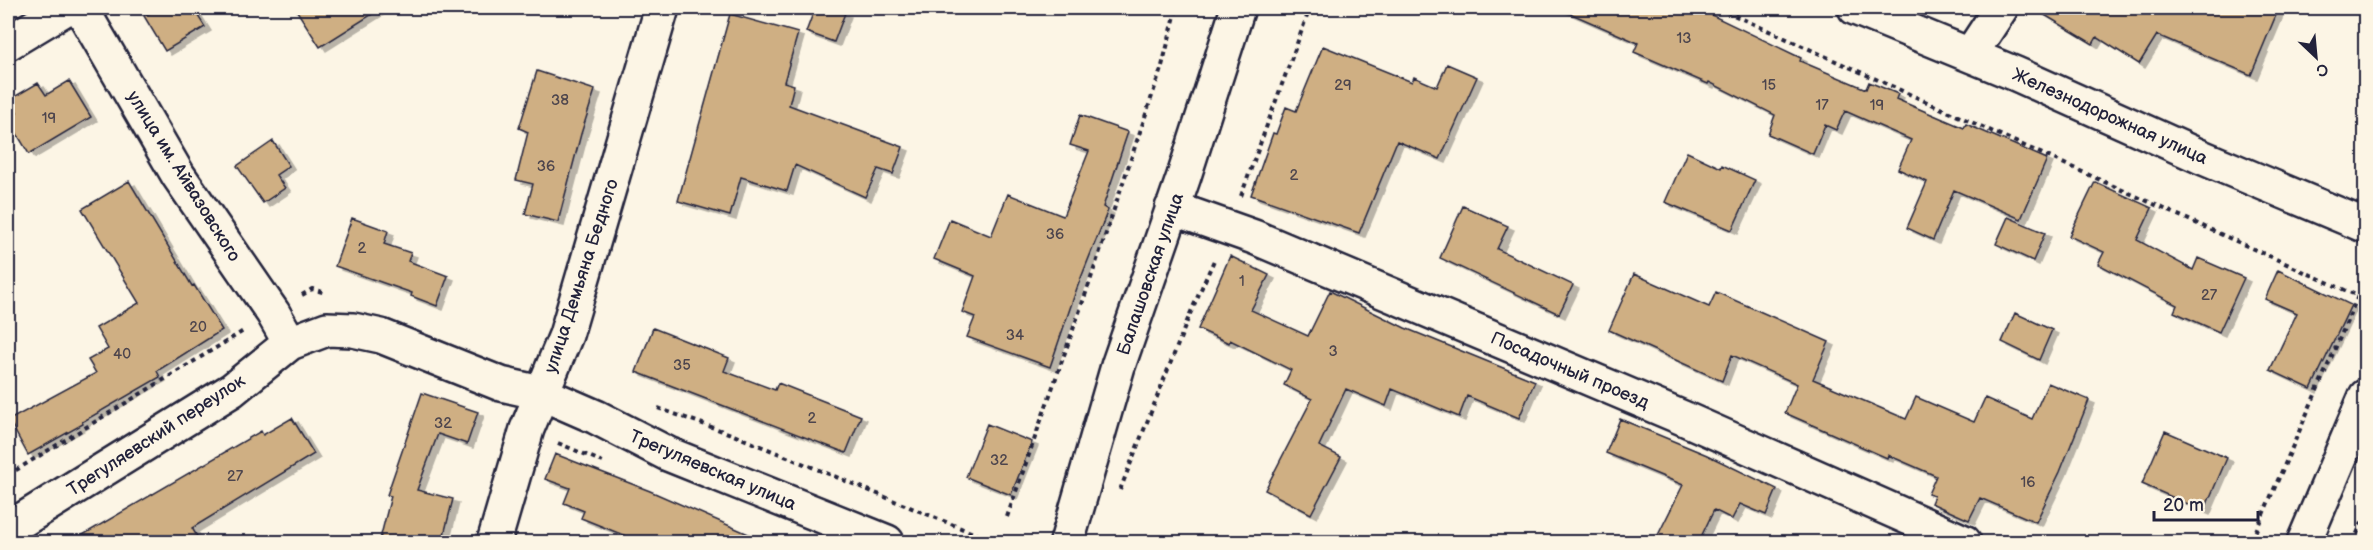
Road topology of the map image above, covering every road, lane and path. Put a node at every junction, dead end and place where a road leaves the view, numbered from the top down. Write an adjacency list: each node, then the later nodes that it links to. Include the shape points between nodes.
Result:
1 (66, 8): 10 (street)
2 (81, 8): 15 (street, улица им. Айвазовского, via 178,175)
3 (662, 8): 16 (street, улица Демьяна Бедного, via 566,335)
4 (1177, 8): 20 (path, via 1162,66 1088,287)
5 (1238, 8): 12 (street, Балашовская улица)
6 (1310, 8): 14 (path)
7 (1718, 8): 26 (path, via 2358,296)
8 (1855, 8): 11 (street, Железнодорожная улица)
9 (2001, 8): 11 (street)
10 (8, 43)
11 (1970, 55): 13 (street, Железнодорожная улица)
12 (1172, 208): 14 (street, Посадочный проезд); 24 (street, Балашовская улица, via 1118,366)
13 (2366, 226)
14 (1229, 227): 18 (path); 25 (street, Посадочный проезд, via 1683,418)
15 (290, 343): 16 (street, Трегуляевский переулок, via 327,329 353,330 381,336 501,384); 21 (street, Трегуляевский переулок, via 232,390)
16 (542, 393): 22 (street, улица Демьяна Бедного, via 527,429); 23 (street, Трегуляевская улица, via 668,454)
17 (2366, 396): 27 (street)
18 (1117, 499)
19 (2366, 514): 28 (path)
20 (1006, 517)
21 (8, 529)
22 (494, 543)
23 (886, 543)
24 (1067, 543)
25 (1964, 543)
26 (2251, 543)
27 (2304, 543)
28 (2353, 543)

